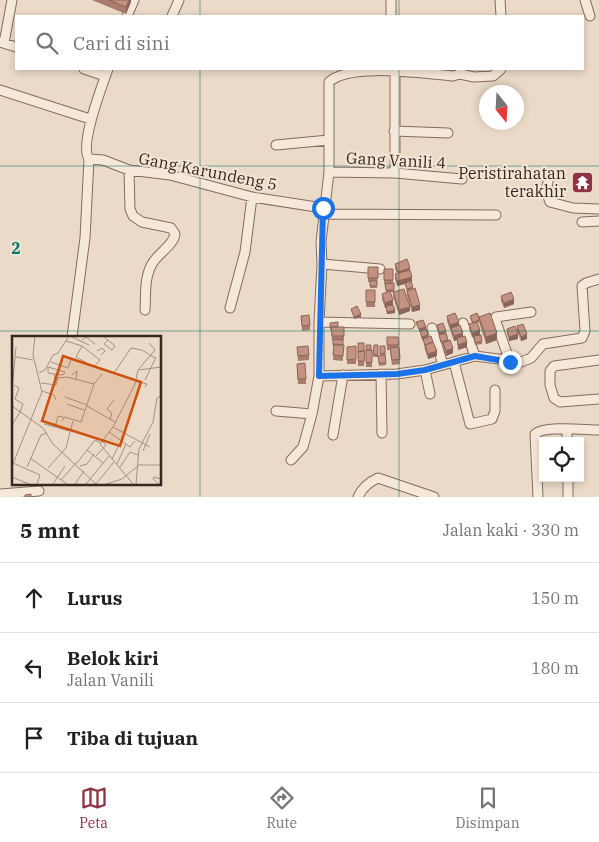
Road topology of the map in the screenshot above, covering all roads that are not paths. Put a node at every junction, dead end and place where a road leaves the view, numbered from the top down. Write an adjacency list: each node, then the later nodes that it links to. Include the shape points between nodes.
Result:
1 (12, 0): 12 (street)
2 (134, 0): 7 (street)
3 (179, 0): 8 (street)
4 (392, 0): 9 (street)
5 (500, 0): 10 (street)
6 (585, 0): 11 (street)
7 (127, 15)
8 (172, 15)
9 (391, 15)
10 (501, 15)
11 (590, 16)
12 (2, 42): 13 (street)
13 (15, 47)
14 (92, 70): 18 (street)
15 (390, 70): 17 (street, via 453,76); 21 (street); 23 (street, via 344,74 329,82)
16 (500, 70): 17 (street, via 493,76 474,77)
17 (461, 71)
18 (107, 72): 20 (street)
19 (0, 90): 20 (street)
20 (90, 120): 25 (street, via 86,152)
21 (394, 131): 22 (street); 28 (street)
22 (448, 133)
23 (329, 140): 24 (street); 27 (street)
24 (276, 144)
25 (89, 158): 26 (street, Gang Karundeng 5); 47 (street, via 85,238)
26 (129, 170): 31 (street, Gang Karundeng 5, via 170,175); 41 (street, via 133,216 142,222 171,228 175,234 151,265 147,276)
27 (329, 172): 28 (street, Gang Vanili 4); 33 (street)
28 (395, 173): 29 (street, Gang Vanili 4)
29 (462, 179)
30 (548, 182): 32 (street, via 546,191 550,202 573,208)
31 (252, 197): 33 (street, Gang Karundeng 5); 40 (street, via 245,252)
32 (599, 209)
33 (323, 211): 34 (street, Gang Karundeng 5); 37 (street)
34 (496, 215)
35 (599, 221): 36 (street)
36 (582, 222)
37 (322, 264): 38 (street); 43 (street)
38 (380, 269)
39 (599, 279): 51 (street, via 582,286 585,331 582,338 543,344 526,361)
40 (230, 308)
41 (146, 310)
42 (531, 312): 51 (street, via 496,316)
43 (319, 322): 45 (street); 56 (street)
44 (463, 323): 48 (street)
45 (410, 324)
46 (432, 328): 52 (street)
47 (72, 336)
48 (475, 356): 50 (street); 51 (street)
49 (599, 360): 59 (street, via 554,366 550,370 550,385 554,398 560,402)
50 (454, 362): 52 (street); 57 (street, via 470,424 492,418)
51 (510, 362)
52 (442, 365): 53 (street)
53 (425, 370): 54 (street); 58 (street)
54 (381, 374): 55 (street); 64 (street)
55 (343, 375): 56 (street); 65 (street)
56 (319, 376): 61 (street)
57 (495, 390)
58 (430, 394)
59 (599, 399)
60 (276, 411): 61 (street)
61 (312, 414): 67 (street, via 303,447)
62 (567, 430): 63 (street); 66 (street); 73 (street, via 542,430 535,434)
63 (599, 430)
64 (382, 433)
65 (333, 435)
66 (567, 437)
67 (291, 460)
68 (568, 482): 74 (street)
69 (38, 491): 70 (street)
70 (0, 494)
71 (358, 497): 72 (street, via 378,478)
72 (433, 497)
73 (538, 497)
74 (568, 497)

